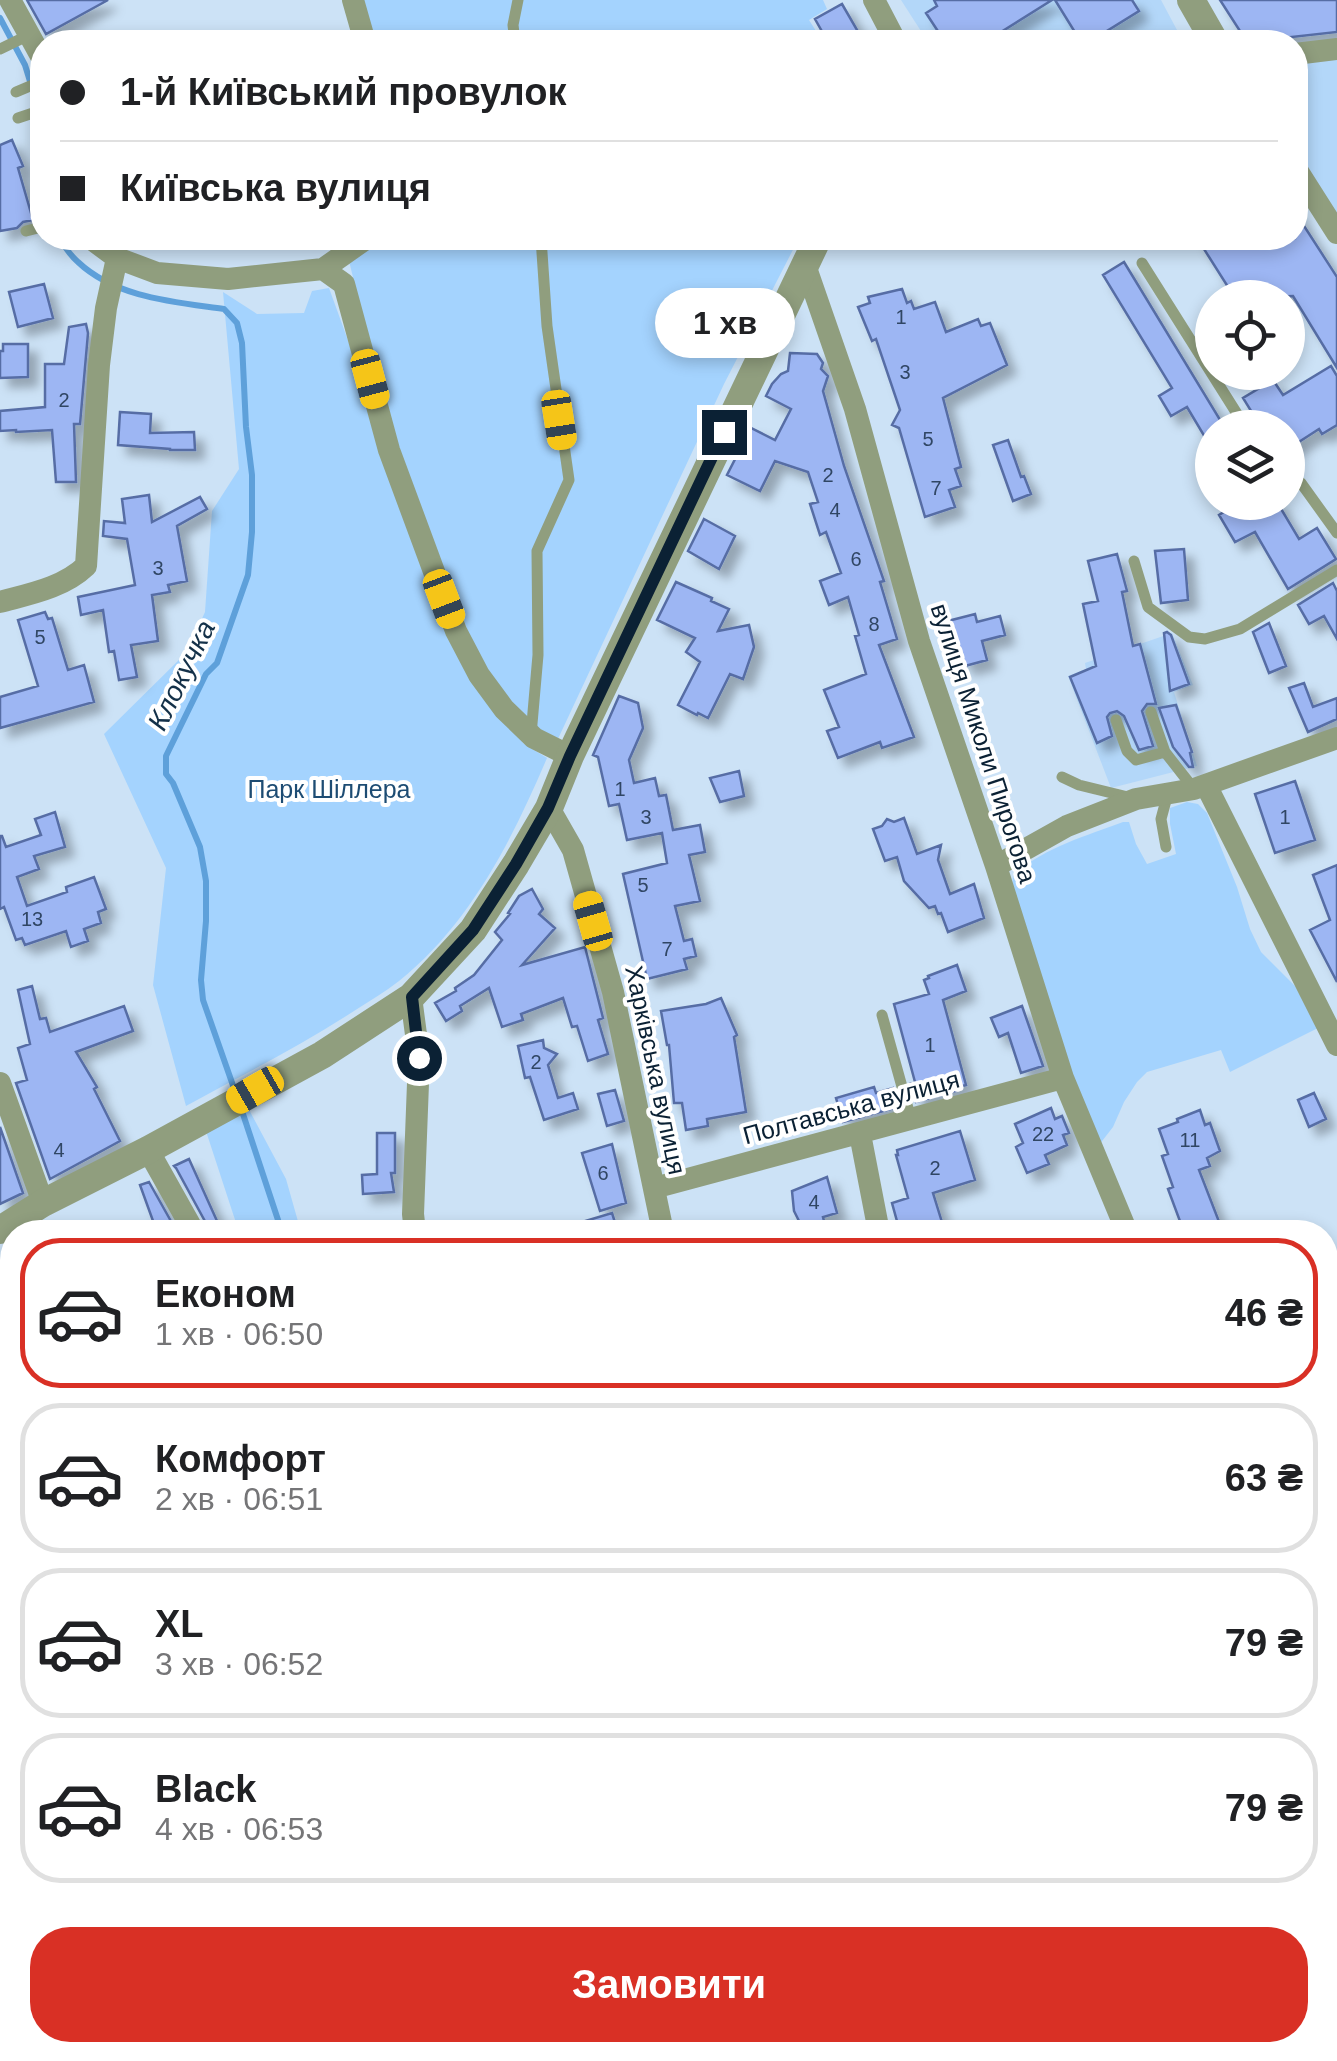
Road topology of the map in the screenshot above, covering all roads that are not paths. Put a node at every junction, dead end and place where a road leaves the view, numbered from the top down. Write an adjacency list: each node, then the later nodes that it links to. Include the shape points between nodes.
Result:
1 (10, 0): 12 (street)
2 (352, 0): 7 (street)
3 (364, 0): 8 (lane)
4 (518, 0): 9 (lane)
5 (874, 0): 10 (street)
6 (1191, 0): 11 (street)
7 (362, 30)
8 (365, 30)
9 (514, 30)
10 (890, 30)
11 (1208, 30)
12 (15, 42)
13 (1337, 49): 14 (street)
14 (1308, 52)
15 (30, 86): 16 (lane)
16 (20, 90)
17 (30, 114): 18 (lane)
18 (18, 118)
19 (1308, 187): 20 (street)
20 (1337, 232)
21 (101, 250): 27 (street)
22 (350, 250): 28 (street)
23 (543, 250): 37 (lane, via 546,326 569,480 538,550)
24 (812, 250): 26 (street)
25 (1142, 263): 29 (lane)
26 (805, 265): 40 (street); 47 (street, вулиця Миколи Пирогова)
27 (115, 266): 28 (street, via 228,279); 34 (street, via 100,365 86,566 52,587)
28 (323, 269): 37 (street, via 344,284 389,450 456,632 504,709)
29 (1235, 410)
30 (1305, 490): 31 (lane)
31 (1337, 533)
32 (1134, 561): 33 (lane, via 1148,608 1189,637 1205,638 1240,629)
33 (1337, 570)
34 (0, 602)
35 (1151, 712): 39 (lane)
36 (1116, 720): 39 (lane, via 1136,760)
37 (531, 735): 40 (street)
38 (1337, 738): 42 (street)
39 (1165, 752): 42 (lane)
40 (570, 756): 45 (street)
41 (1062, 778): 44 (lane)
42 (1200, 787): 43 (street); 50 (street)
43 (1168, 794): 44 (street); 46 (lane, via 1161,818)
44 (1136, 799): 47 (street, via 1067,826)
45 (548, 808): 48 (street, via 473,930); 56 (street, Харківська вулиця, via 573,850 613,992)
46 (1166, 847)
47 (996, 866): 51 (street, вулиця Миколи Пирогова)
48 (412, 997): 55 (street, via 322,1055); 60 (street, via 419,1058)
49 (882, 1015): 53 (lane)
50 (1337, 1045)
51 (1063, 1078): 53 (street, Полтавська вулиця); 63 (street, вулиця Миколи Пирогова)
52 (0, 1083): 57 (street)
53 (910, 1120): 54 (street, Полтавська вулиця)
54 (860, 1134): 56 (street, Полтавська вулиця); 62 (street)
55 (148, 1150): 57 (street); 59 (street)
56 (654, 1188): 61 (street, Харківська вулиця)
57 (43, 1203): 58 (street)
58 (16, 1220)
59 (187, 1220)
60 (413, 1220)
61 (661, 1220)
62 (877, 1220)
63 (1122, 1220)

